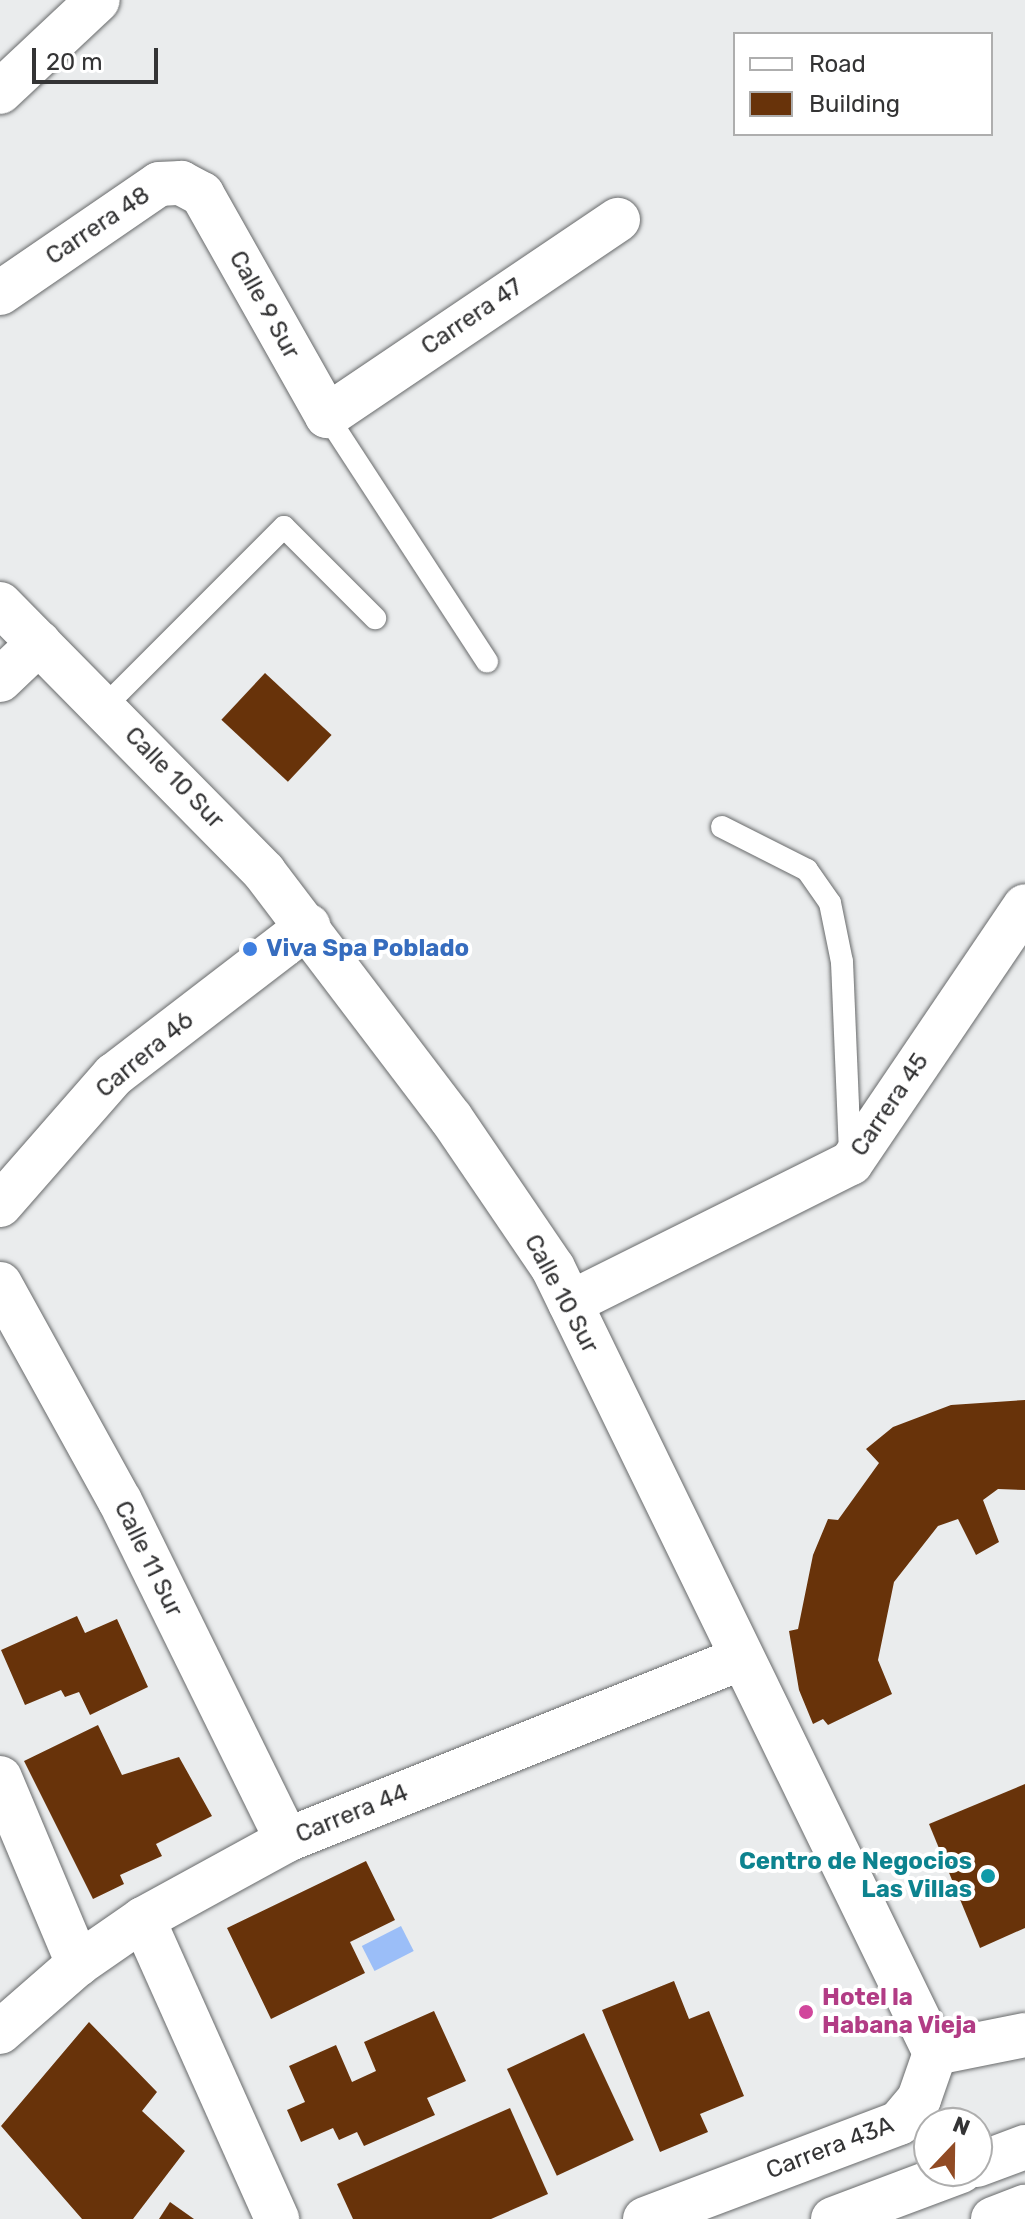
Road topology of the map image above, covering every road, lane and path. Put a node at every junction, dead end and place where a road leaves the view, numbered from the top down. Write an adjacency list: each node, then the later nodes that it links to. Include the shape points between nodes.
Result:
1 (98, 0): 2 (street)
2 (0, 92)
3 (202, 194): 5 (street, Carrera 48, via 181,183 159,184); 6 (street, Calle 9 Sur)
4 (618, 220): 6 (street, Carrera 47)
5 (0, 293)
6 (327, 416): 10 (lane)
7 (0, 604): 9 (street, Calle 10 Sur)
8 (375, 618): 12 (lane, via 284,527)
9 (39, 643): 11 (street); 12 (street, Calle 10 Sur)
10 (487, 661)
11 (0, 680)
12 (105, 706): 15 (street, Calle 10 Sur, via 264,872)
13 (722, 827): 16 (lane, via 807,870 830,903 842,962)
14 (1025, 906): 16 (street, Carrera 45)
15 (308, 926): 17 (street, Carrera 46, via 114,1075); 19 (street, Calle 10 Sur, via 460,1130 553,1268)
16 (851, 1163): 19 (street, Carrera 45)
17 (0, 1205)
18 (0, 1284): 22 (street, Calle 11 Sur, via 120,1501)
19 (570, 1303): 20 (street, Calle 10 Sur)
20 (739, 1659): 22 (street, Carrera 44); 27 (street, Calle 10 Sur)
21 (0, 1778): 24 (street)
22 (287, 1840): 23 (street, Carrera 44)
23 (143, 1919): 24 (street, Carrera 44); 32 (street)
24 (78, 1964): 25 (street, Carrera 44)
25 (0, 2032)
26 (1025, 2035): 27 (street)
27 (935, 2053): 33 (street, Carrera 43A, via 919,2099 899,2123)
28 (1025, 2147): 29 (street)
29 (993, 2159)
30 (918, 2187): 34 (street)
31 (1025, 2207): 35 (street)
32 (277, 2219)
33 (645, 2219)
34 (833, 2219)
35 (993, 2219)

